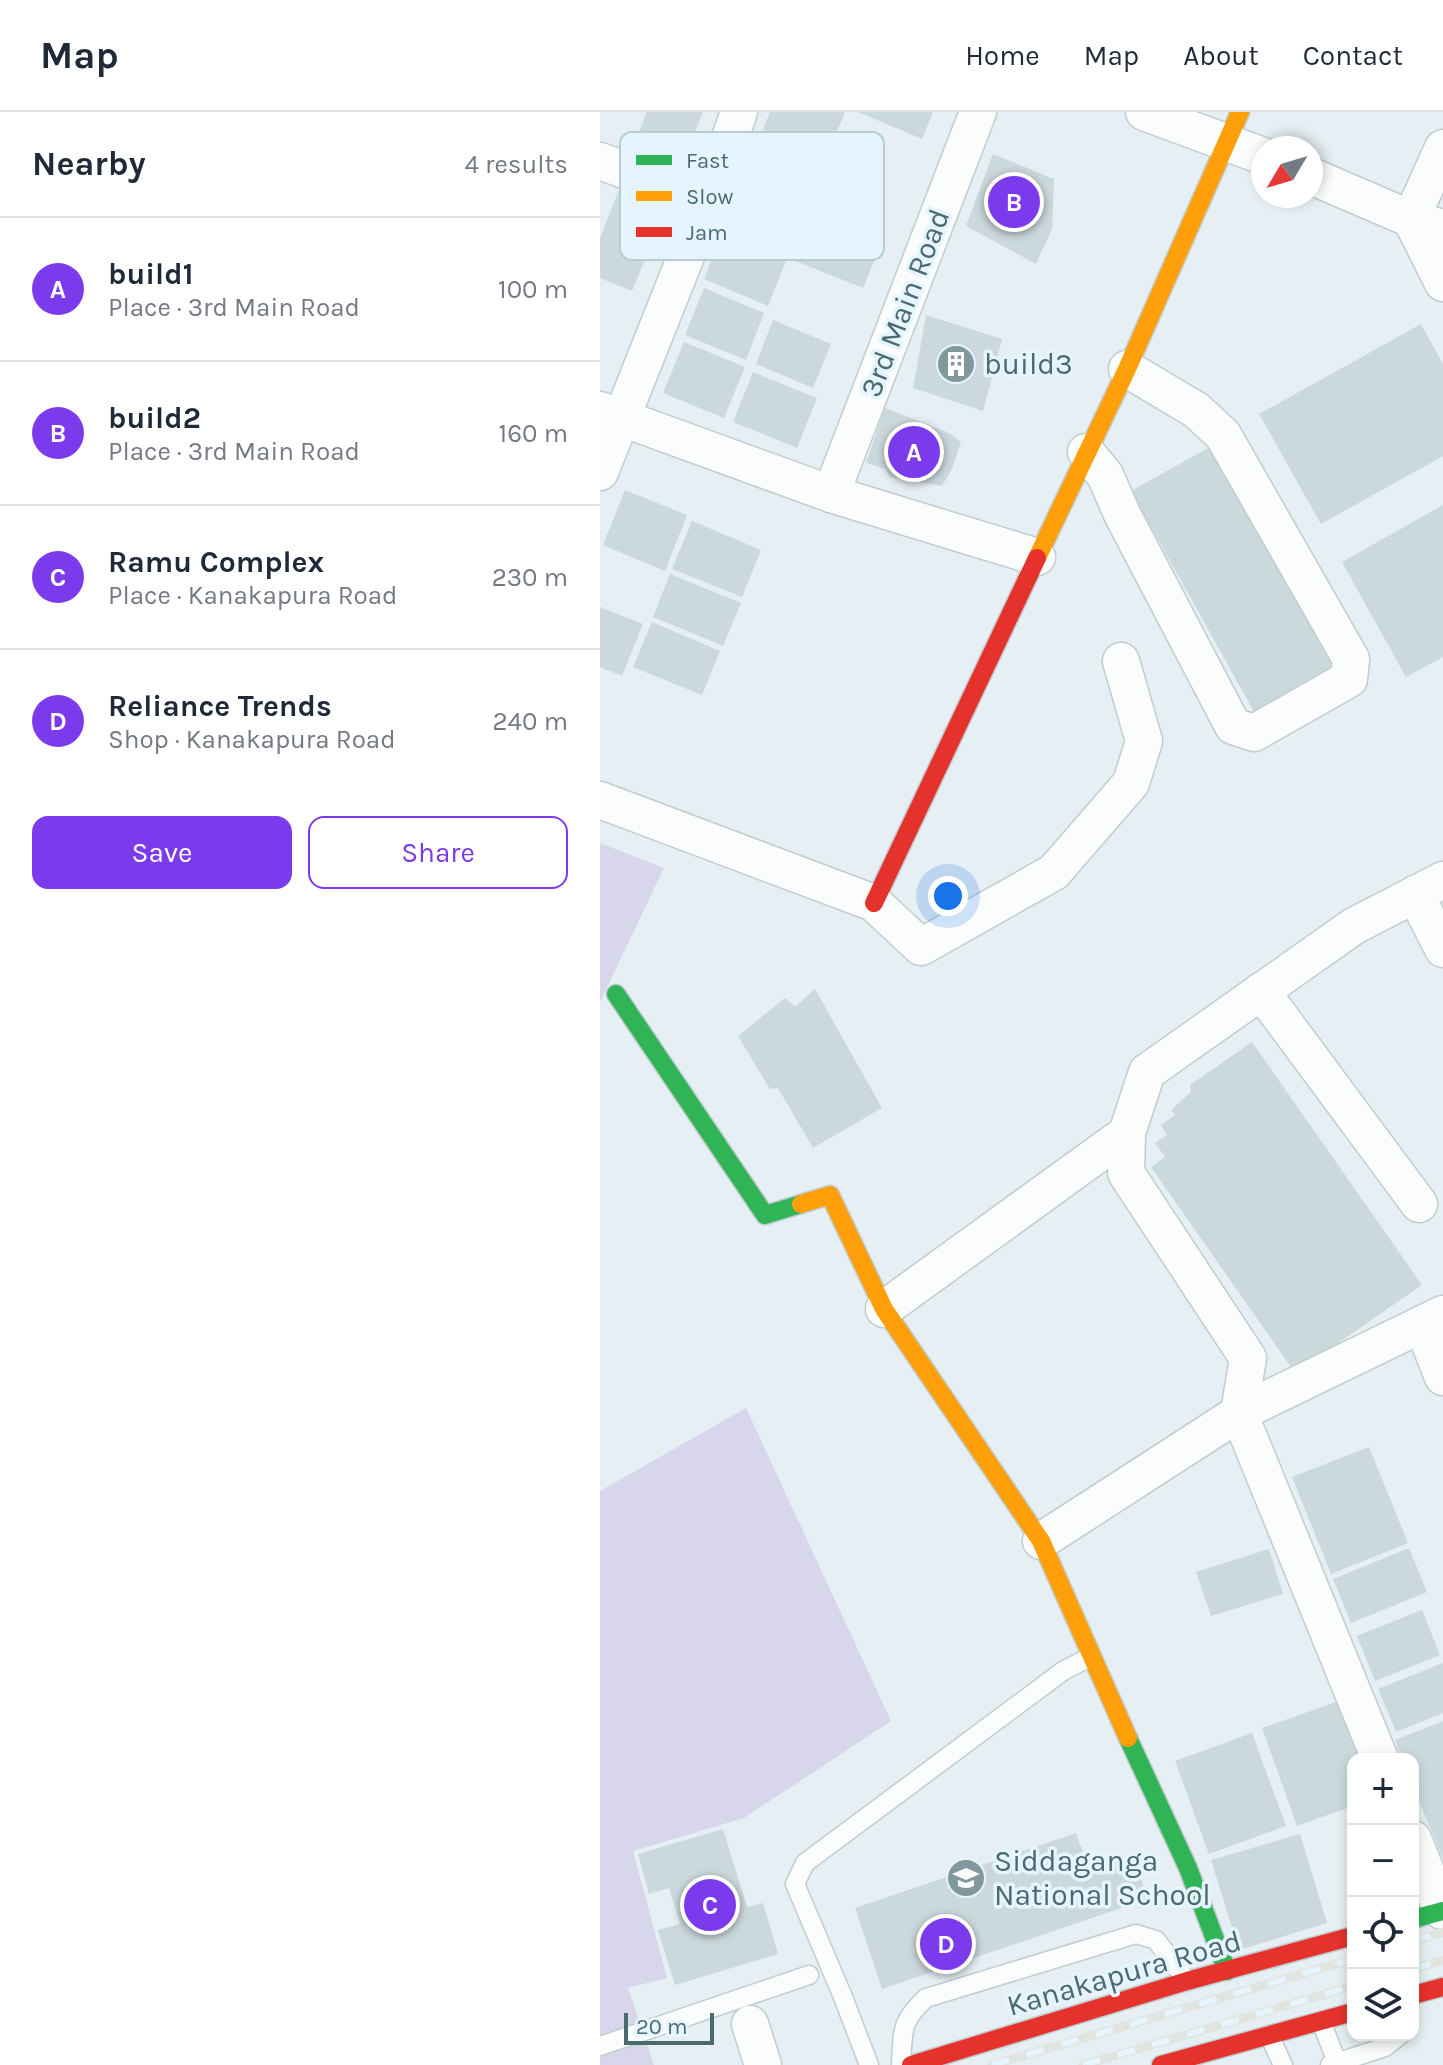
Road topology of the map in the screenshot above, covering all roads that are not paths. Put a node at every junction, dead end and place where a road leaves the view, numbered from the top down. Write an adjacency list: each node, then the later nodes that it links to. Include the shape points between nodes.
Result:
1 (739, 112): 5 (street)
2 (978, 112): 18 (street, 3rd Main Road)
3 (1144, 112): 4 (street)
4 (1234, 126): 6 (street); 14 (main road)
5 (732, 132)
6 (1251, 144)
7 (1443, 148): 11 (street)
8 (600, 161): 9 (street)
9 (620, 168)
10 (1323, 181): 11 (street)
11 (1427, 224): 13 (street)
12 (681, 260): 15 (street)
13 (1443, 283)
14 (1127, 369): 16 (main road); 16 (street, via 1196,410 1223,435 1351,659 1349,679 1254,733 1233,726 1105,475)
15 (611, 414): 17 (street); 18 (street)
16 (1086, 452): 19 (main road)
17 (600, 472)
18 (831, 494): 19 (street)
19 (1037, 557): 23 (main road)
20 (1121, 661): 23 (street, via 1144,741 1131,783 1054,872 921,947)
21 (600, 800): 23 (street)
22 (1429, 887): 24 (street); 25 (street, via 1354,926)
23 (874, 903)
24 (1443, 949)
25 (1261, 991): 27 (street, via 1147,1072); 28 (street)
26 (616, 994): 29 (main road, via 765,1215 830,1195)
27 (1127, 1133): 29 (street); 32 (street, via 1126,1173 1248,1358)
28 (1419, 1204)
29 (884, 1309): 33 (main road)
30 (1433, 1319): 31 (street); 32 (street)
31 (1443, 1377)
32 (1239, 1413): 33 (street); 35 (street)
33 (1041, 1541): 34 (main road)
34 (1090, 1657): 40 (main road, via 1188,1868); 53 (lane, via 1063,1671 805,1863 795,1884)
35 (1378, 1753)
36 (1419, 1853): 37 (street)
37 (1443, 1911): 38 (main road)
38 (1419, 1917)
39 (1347, 1938): 40 (main road, Kanakapura Road)
40 (1227, 1971): 42 (main road, Kanakapura Road)
41 (809, 1975): 50 (lane)
42 (1187, 1981): 54 (lane, via 1156,1940 1136,1934 926,1998 904,2027); 55 (main road, Kanakapura Road)
43 (1438, 1988): 44 (main road)
44 (1419, 2001)
45 (1347, 2014): 46 (main road)
46 (1321, 2021): 48 (main road); 51 (lane)
47 (750, 2024): 52 (street)
48 (1269, 2035): 56 (main road); 57 (lane)
49 (1392, 2041): 51 (lane)
50 (600, 2046)
51 (1335, 2064)
52 (763, 2065)
53 (869, 2065)
54 (901, 2065)
55 (911, 2065)
56 (1161, 2065)
57 (1283, 2065)

